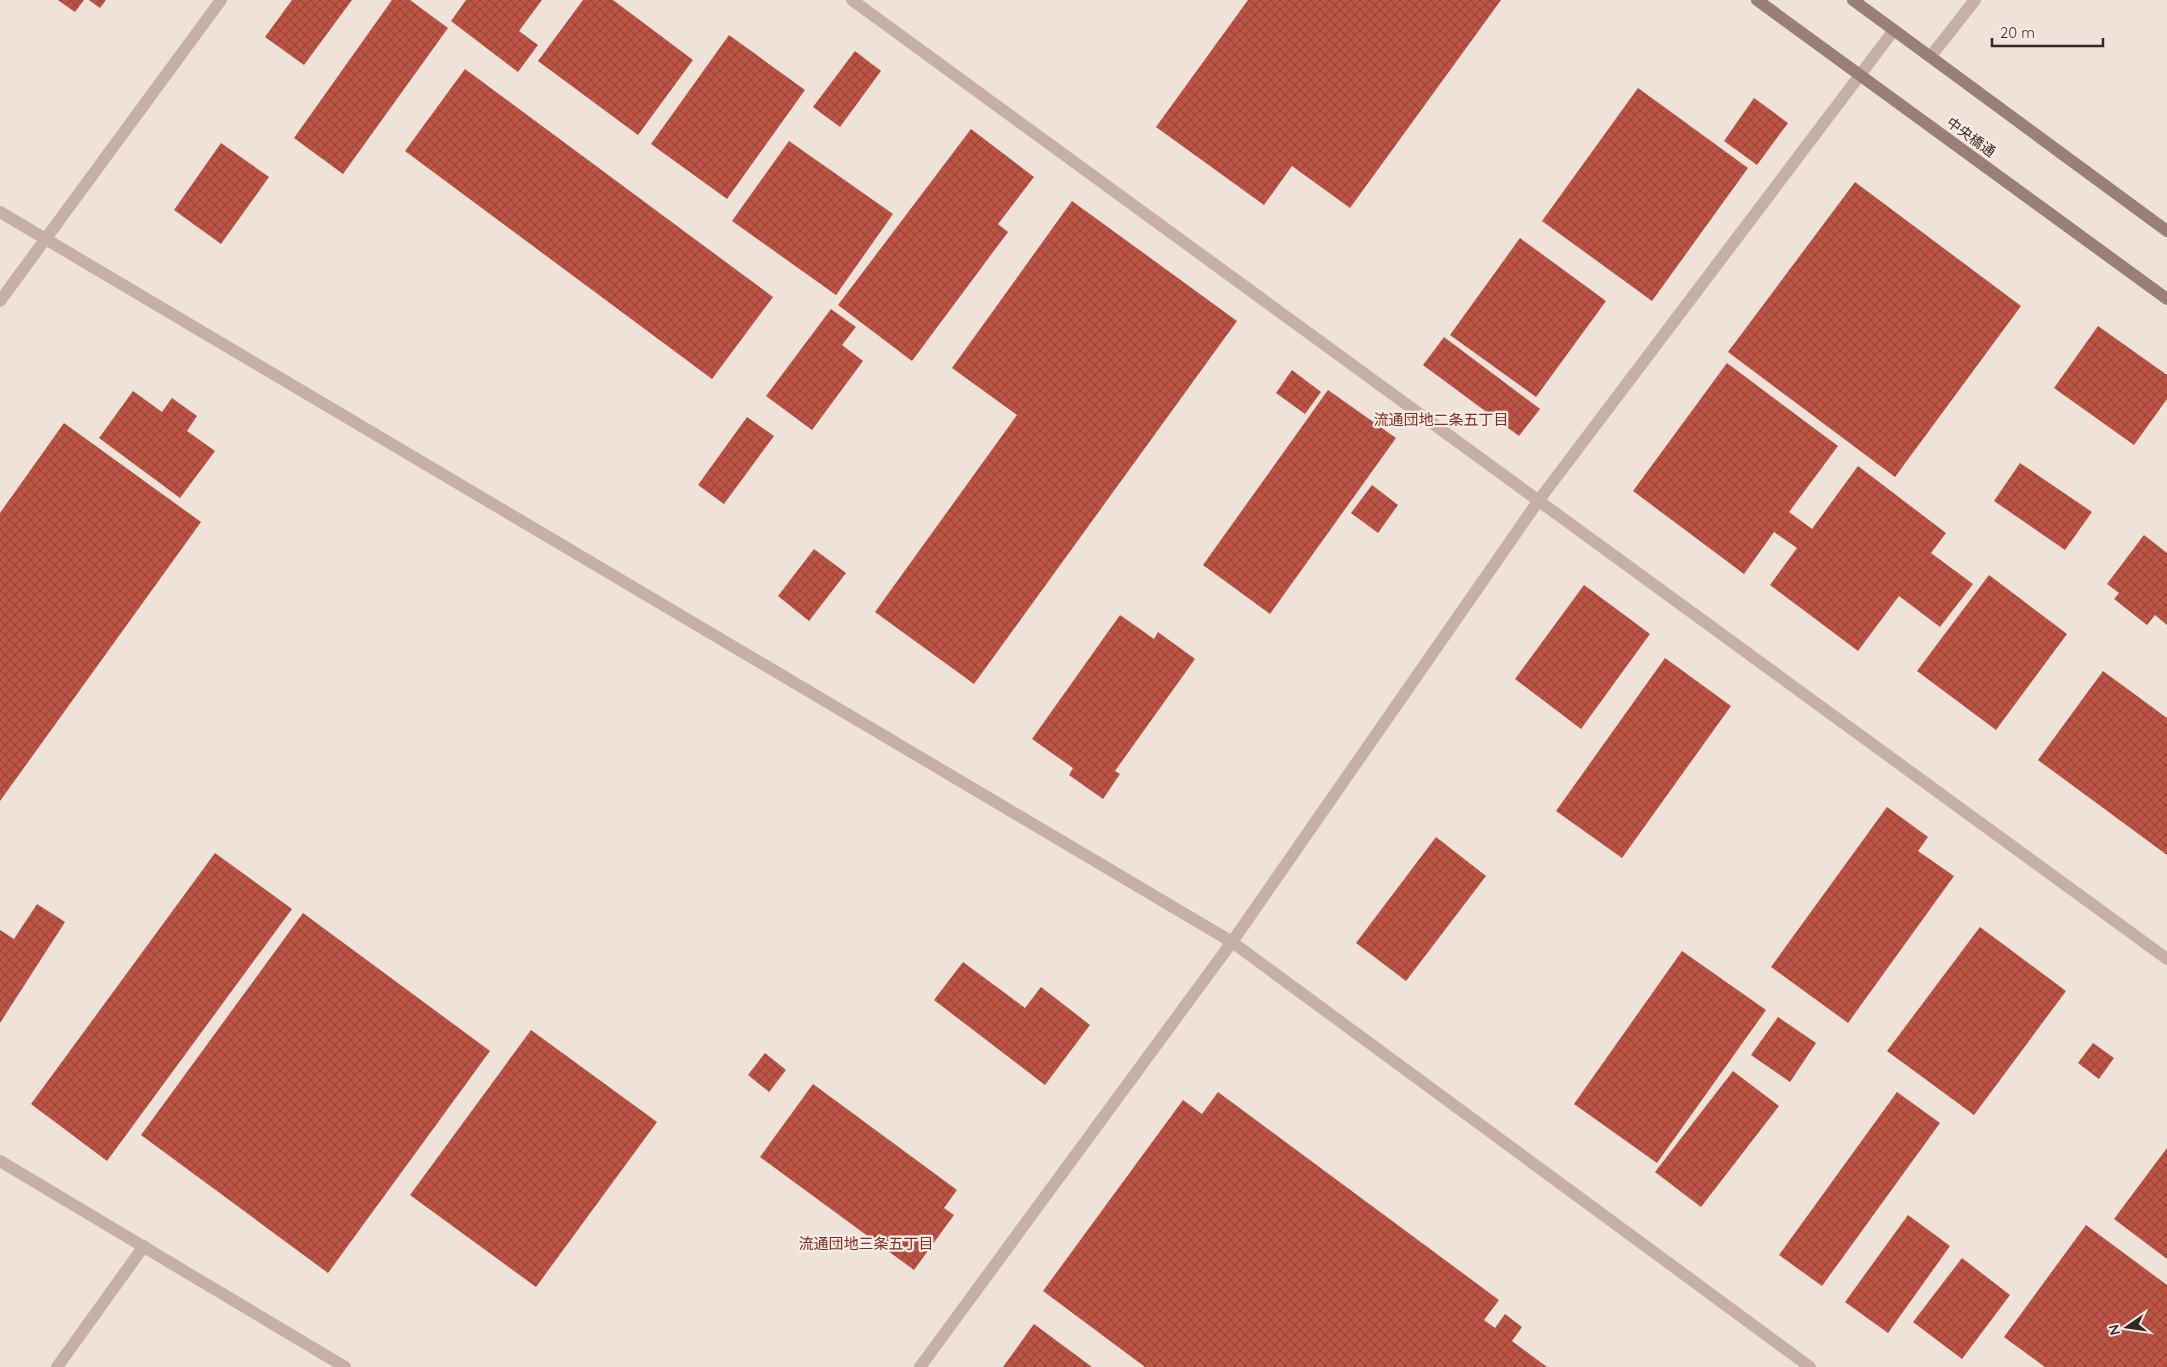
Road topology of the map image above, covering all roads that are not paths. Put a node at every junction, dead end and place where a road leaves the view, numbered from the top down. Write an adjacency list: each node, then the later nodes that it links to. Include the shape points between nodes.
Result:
1 (221, 0): 11 (street)
2 (852, 0): 14 (street)
3 (1757, 0): 8 (main road, 中央橋通)
4 (1853, 0): 6 (main road)
5 (1975, 0): 7 (street)
6 (1894, 30): 7 (main road); 8 (street)
7 (1931, 56): 10 (main road)
8 (1860, 75): 12 (main road, 中央橋通); 14 (street)
9 (0, 212): 11 (street)
10 (2167, 231)
11 (46, 238): 13 (street); 15 (street)
12 (2167, 299)
13 (0, 301)
14 (1539, 500): 15 (street); 16 (street)
15 (1232, 942): 21 (street); 22 (street)
16 (2167, 959)
17 (0, 1162): 18 (street)
18 (144, 1246): 19 (street); 20 (street)
19 (57, 1367)
20 (345, 1367)
21 (920, 1367)
22 (1810, 1367)

